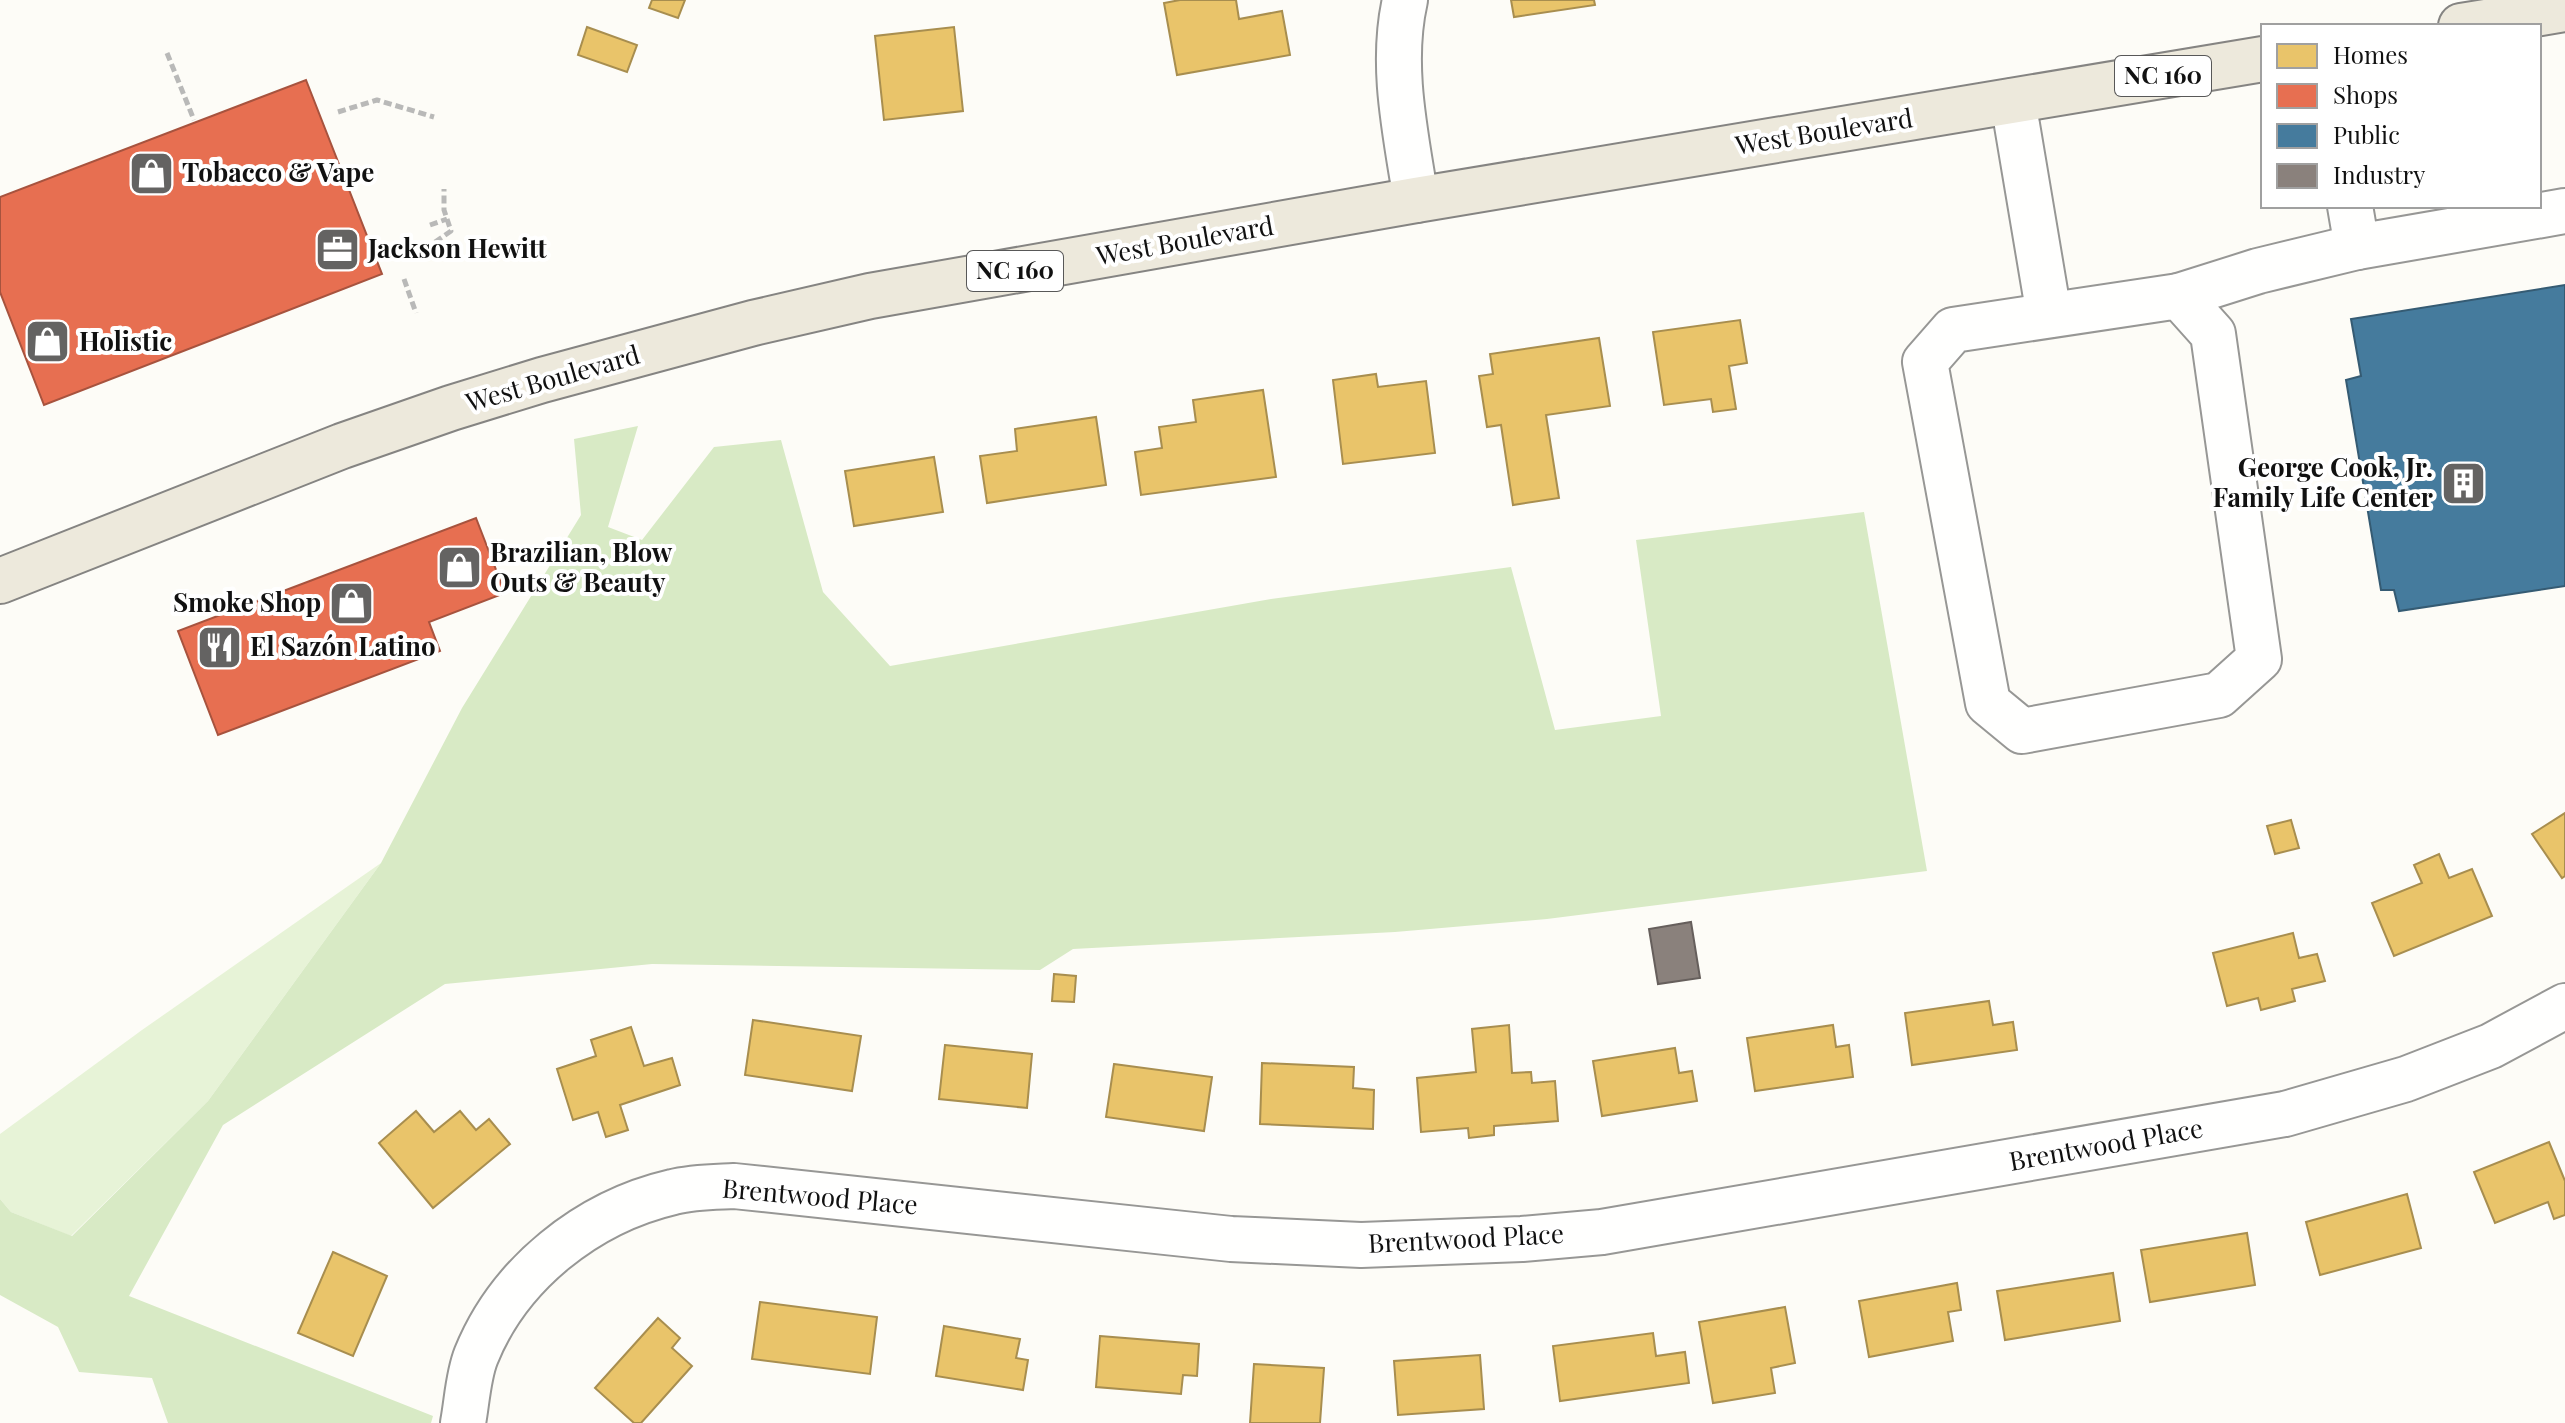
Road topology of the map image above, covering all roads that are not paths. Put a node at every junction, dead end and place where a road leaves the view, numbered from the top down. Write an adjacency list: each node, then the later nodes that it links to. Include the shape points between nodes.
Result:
1 (1405, 0): 6 (street, via 1398,76)
2 (2565, 9): 3 (main road)
3 (2473, 24)
4 (2261, 59): 5 (main road, West Boulevard / NC 160)
5 (2013, 101): 6 (main road, West Boulevard / NC 160); 10 (street)
6 (1416, 200): 11 (main road, West Boulevard / NC 160, via 870,296 753,323 451,408)
7 (2565, 211): 8 (street)
8 (2353, 226): 9 (street, via 2258,271)
9 (2179, 296): 10 (street); 10 (street, via 2213,334 2259,659 2219,695 2022,731 1988,703 1925,362 1953,330)
10 (2049, 315)
11 (0, 581)
12 (2565, 1006): 13 (street, Brentwood Place, via 2491,1046 2406,1079 2285,1114 1602,1232 1497,1241 1335,1244 1223,1239 734,1186 674,1191 616,1210 541,1261 502,1308 475,1358)
13 (463, 1423)

